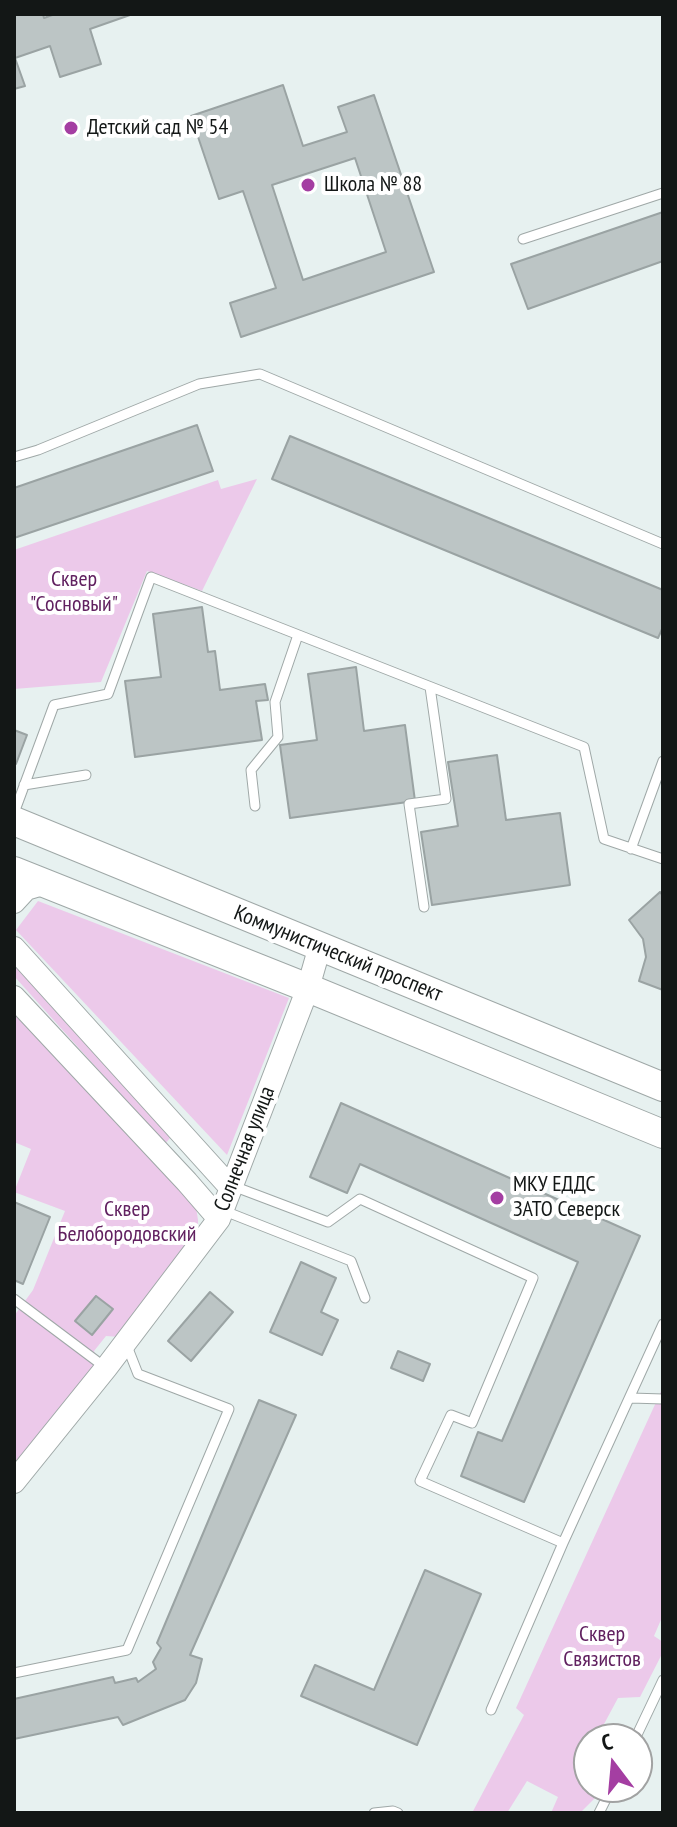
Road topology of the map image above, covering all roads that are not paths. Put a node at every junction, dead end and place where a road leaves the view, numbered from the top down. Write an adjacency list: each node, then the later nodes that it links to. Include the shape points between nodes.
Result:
1 (663, 193): 2 (lane)
2 (523, 239)
3 (14, 457): 4 (lane, via 199,384 260,374)
4 (663, 544)
5 (298, 635): 6 (lane); 9 (lane, via 151,577 108,694 54,705); 10 (lane, via 275,702 278,737 251,770)
6 (430, 687): 13 (lane, via 584,747 604,839); 18 (lane, via 446,799 409,804)
7 (663, 761): 13 (lane)
8 (86, 775): 9 (lane)
9 (24, 785): 11 (lane)
10 (255, 806)
11 (14, 813)
12 (14, 821): 19 (main road, Коммунистический проспект)
13 (631, 849): 14 (lane)
14 (663, 859)
15 (14, 871): 16 (main road, Коммунистический проспект)
16 (46, 883): 17 (street, via 26,889); 21 (main road, Коммунистический проспект)
17 (14, 902)
18 (424, 907)
19 (320, 946): 21 (street, Солнечная улица); 23 (main road, Коммунистический проспект)
20 (14, 948): 25 (street)
21 (308, 988): 24 (main road, Коммунистический проспект); 25 (street, Солнечная улица)
22 (14, 997): 26 (street)
23 (663, 1087)
24 (663, 1134)
25 (231, 1186): 26 (street, Солнечная улица); 35 (lane, via 328,1222 360,1199 533,1278 472,1423 451,1415 420,1481)
26 (220, 1214): 27 (lane, via 351,1261); 30 (street, Солнечная улица)
27 (365, 1298)
28 (14, 1299): 31 (lane)
29 (663, 1324): 32 (lane)
30 (125, 1343): 31 (street, Солнечная улица); 36 (lane, via 138,1374 229,1409 127,1650)
31 (106, 1368): 34 (street, Солнечная улица)
32 (631, 1398): 33 (lane); 35 (lane)
33 (663, 1399)
34 (14, 1482)
35 (563, 1543): 38 (lane)
36 (14, 1673)
37 (663, 1680): 39 (lane)
38 (491, 1710)
39 (643, 1723)
40 (374, 1813): 41 (lane)
41 (398, 1813)

